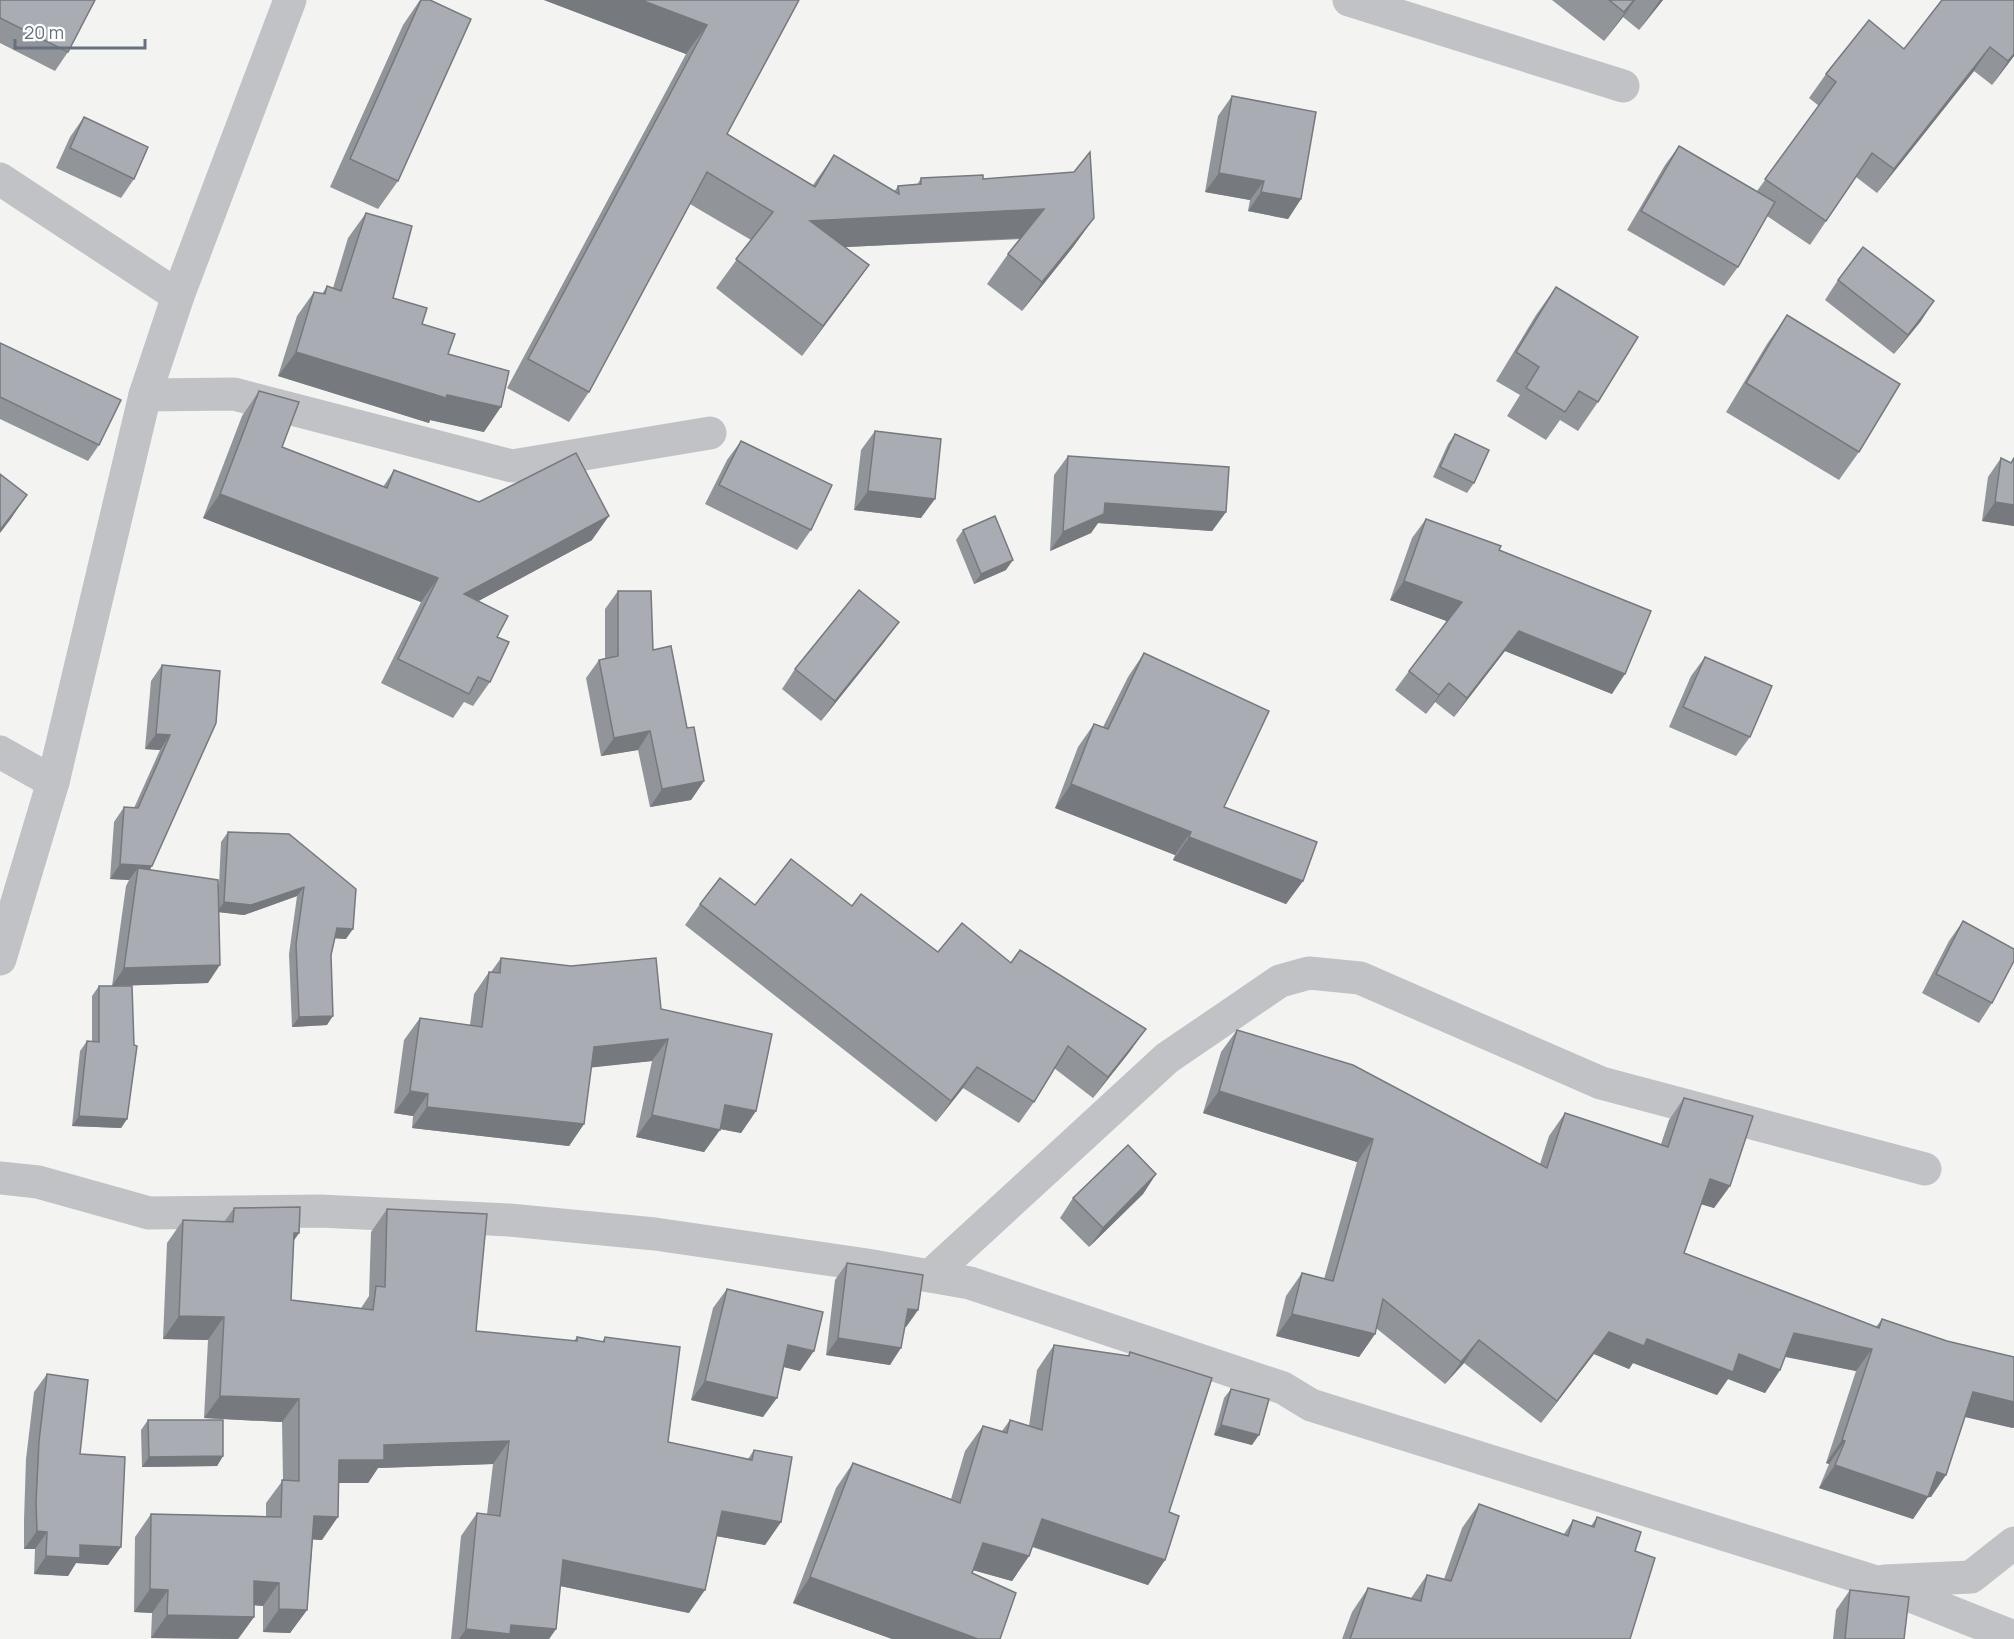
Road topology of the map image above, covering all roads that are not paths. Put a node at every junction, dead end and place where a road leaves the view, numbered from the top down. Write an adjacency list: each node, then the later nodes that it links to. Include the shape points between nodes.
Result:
1 (291, 0): 5 (street)
2 (1349, 0): 3 (street)
3 (1623, 86)
4 (0, 179): 5 (street)
5 (178, 296): 6 (street)
6 (145, 395): 7 (street, via 234,394 512,466); 9 (street)
7 (710, 433)
8 (0, 752): 9 (street)
9 (53, 782): 10 (street)
10 (0, 960)
11 (1924, 1169): 13 (street, via 1601,1083 1360,978 1309,973 1280,981 1167,1058)
12 (0, 1178): 13 (street, via 38,1182 149,1214 320,1211 509,1220 655,1234)
13 (930, 1276): 15 (street, via 970,1283 1283,1388 1322,1409)
14 (2014, 1543): 15 (street, via 1971,1577)
15 (1873, 1581): 16 (street)
16 (2014, 1637)

